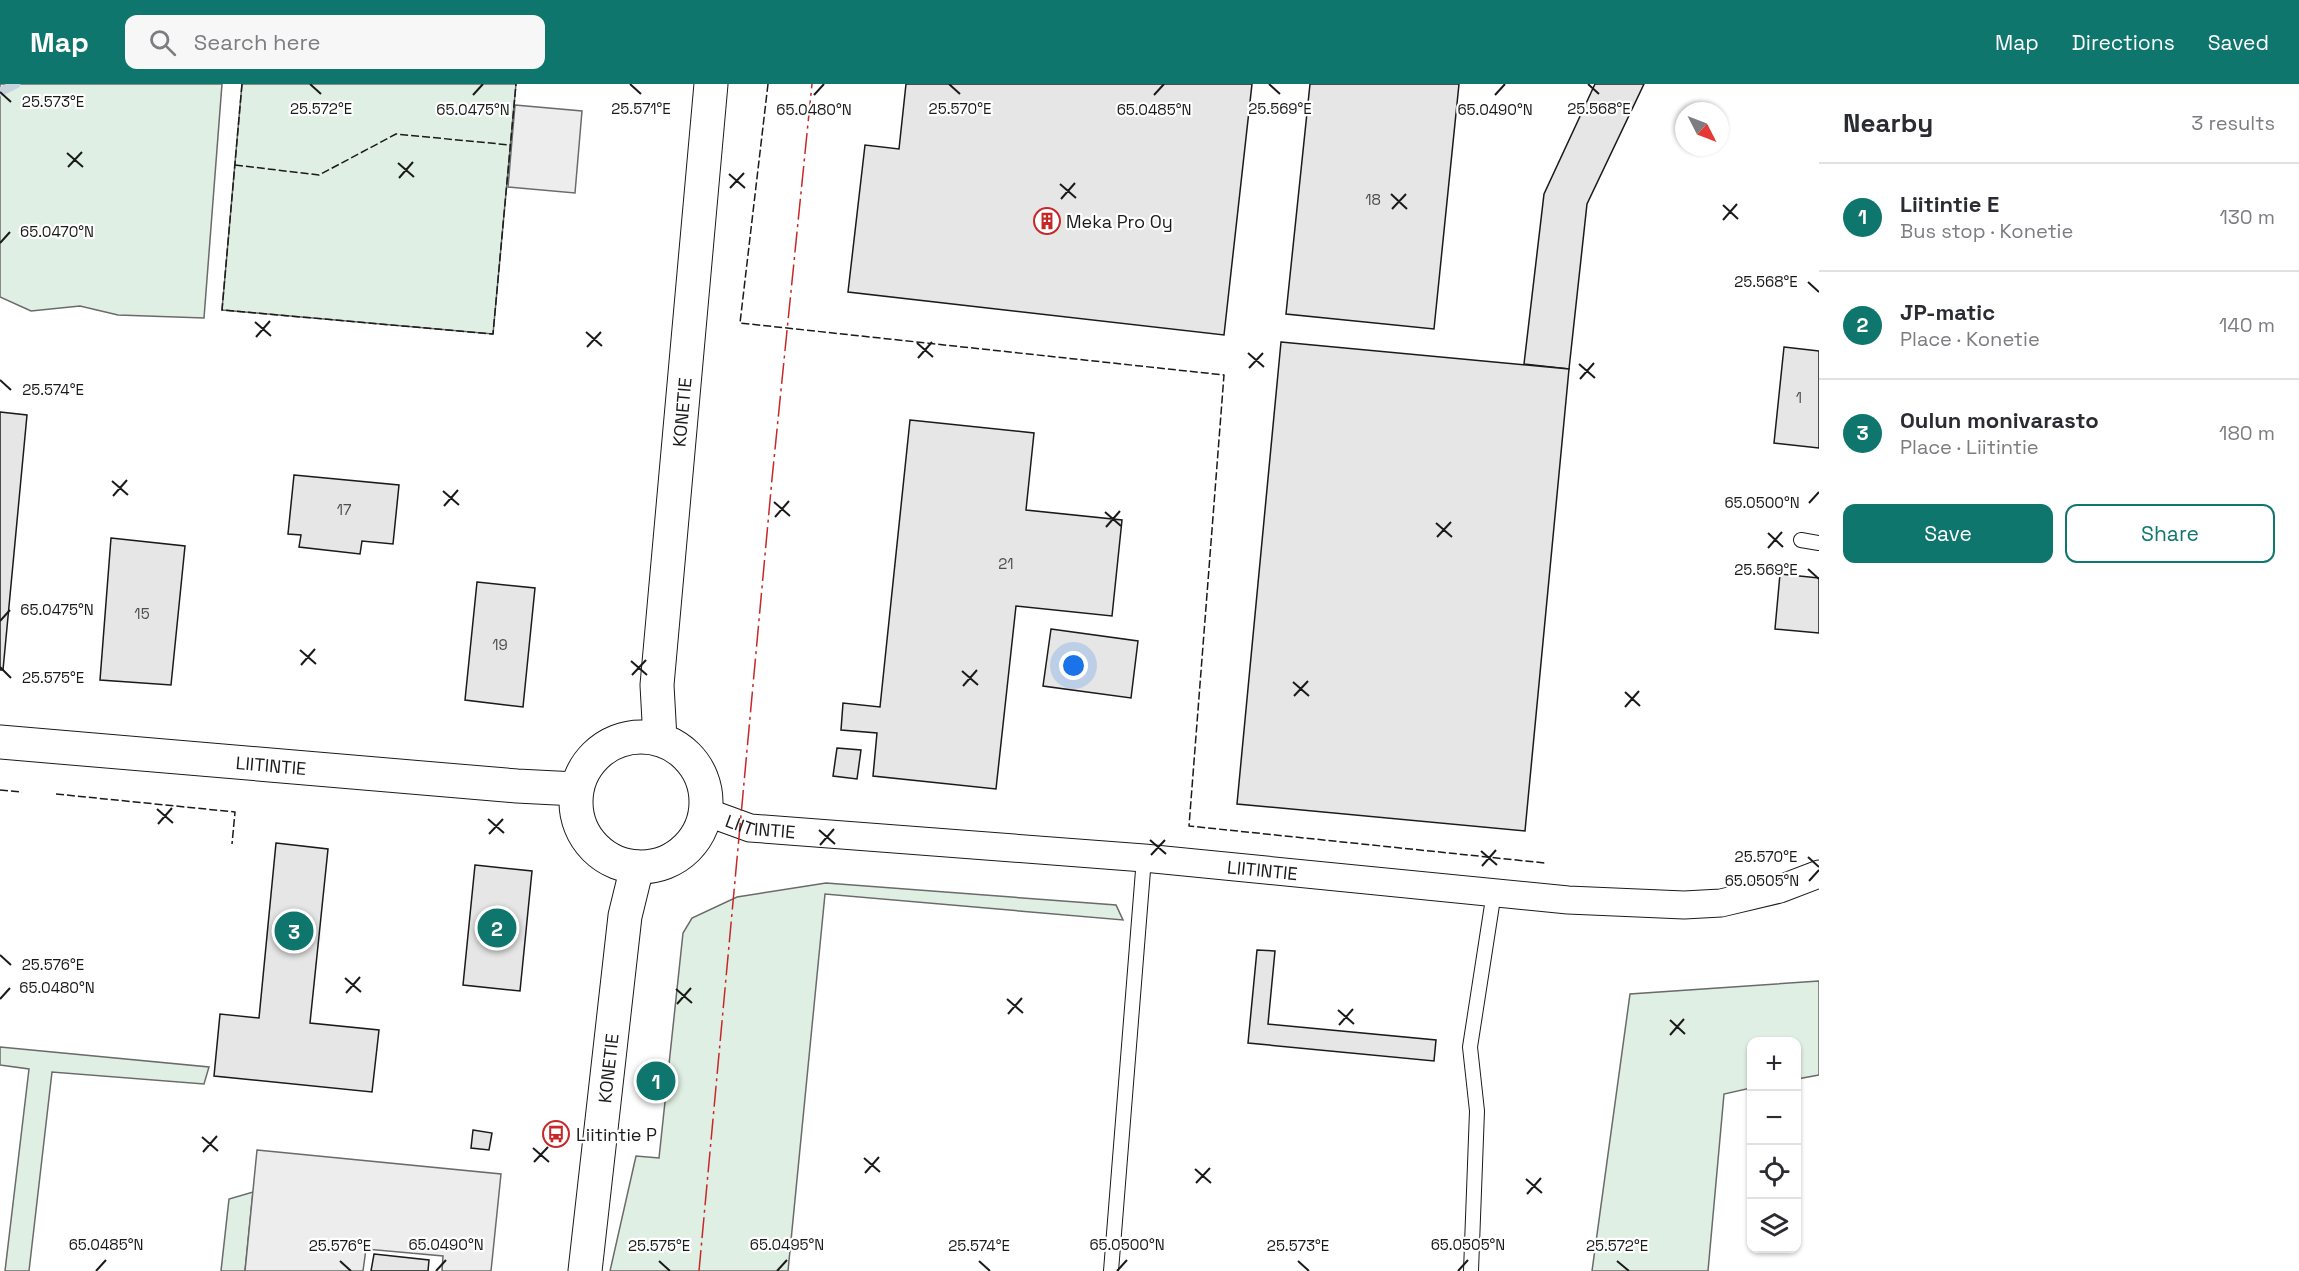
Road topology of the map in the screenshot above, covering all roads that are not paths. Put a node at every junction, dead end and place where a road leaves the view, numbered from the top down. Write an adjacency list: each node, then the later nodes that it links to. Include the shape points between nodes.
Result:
1 (711, 84): 4 (street, KONETIE, via 657,686)
2 (1802, 540): 3 (lane)
3 (1819, 543)
4 (660, 739): 6 (street, via 638,736 606,746 589,762); 7 (street, via 689,757 697,768 705,789)
5 (0, 742): 6 (street, LIITINTIE)
6 (576, 789): 9 (street, via 576,812 590,842 616,862)
7 (706, 812): 8 (street, LIITINTIE, via 750,828); 9 (street, via 698,834 684,852 660,865)
8 (1144, 858): 11 (street, LIITINTIE); 13 (lane)
9 (637, 867): 12 (street, KONETIE, via 625,916)
10 (1819, 874): 11 (street, LIITINTIE, via 1780,890 1712,903 1568,900)
11 (1494, 892): 14 (lane, via 1470,1047 1478,1111)
12 (585, 1271)
13 (1111, 1271)
14 (1471, 1271)

